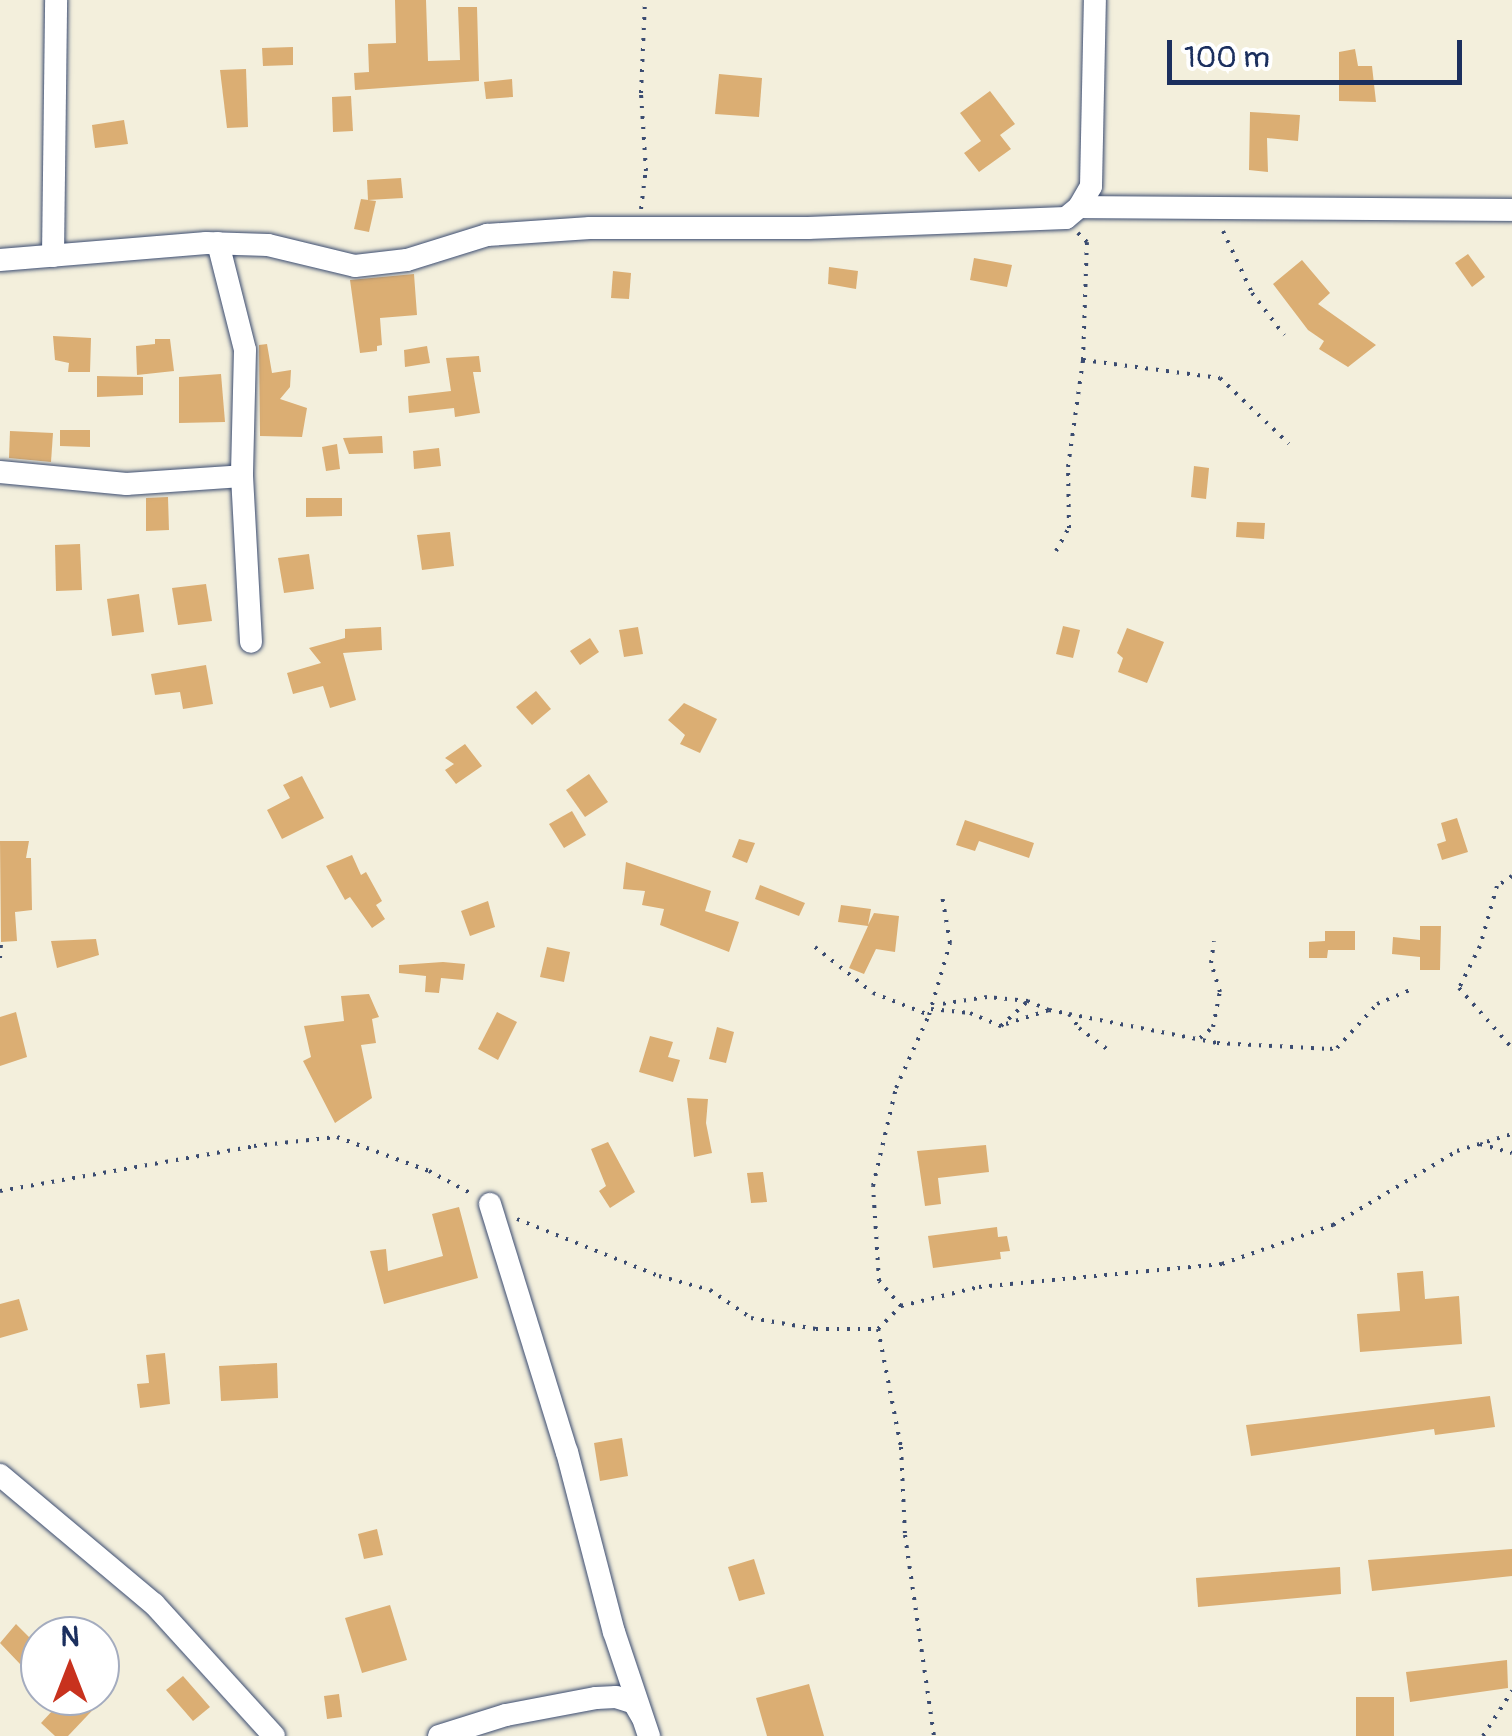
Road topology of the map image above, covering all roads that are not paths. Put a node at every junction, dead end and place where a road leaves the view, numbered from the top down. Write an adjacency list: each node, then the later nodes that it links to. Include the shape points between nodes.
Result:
1 (56, 0): 6 (street)
2 (1096, 0): 4 (street, via 1091,186)
3 (1512, 210): 4 (street)
4 (1072, 212): 5 (street, via 1027,222 538,231 487,235 407,260 355,266 268,245)
5 (218, 243): 6 (street); 9 (street, via 245,350)
6 (53, 256): 7 (street)
7 (0, 260)
8 (0, 472): 9 (street, via 126,484)
9 (242, 476): 10 (street)
10 (251, 642)
11 (490, 1204): 14 (street, via 649,1736 634,1703 616,1697 506,1715)
12 (0, 1475): 13 (street, via 154,1604)
13 (274, 1736)
14 (439, 1736)

